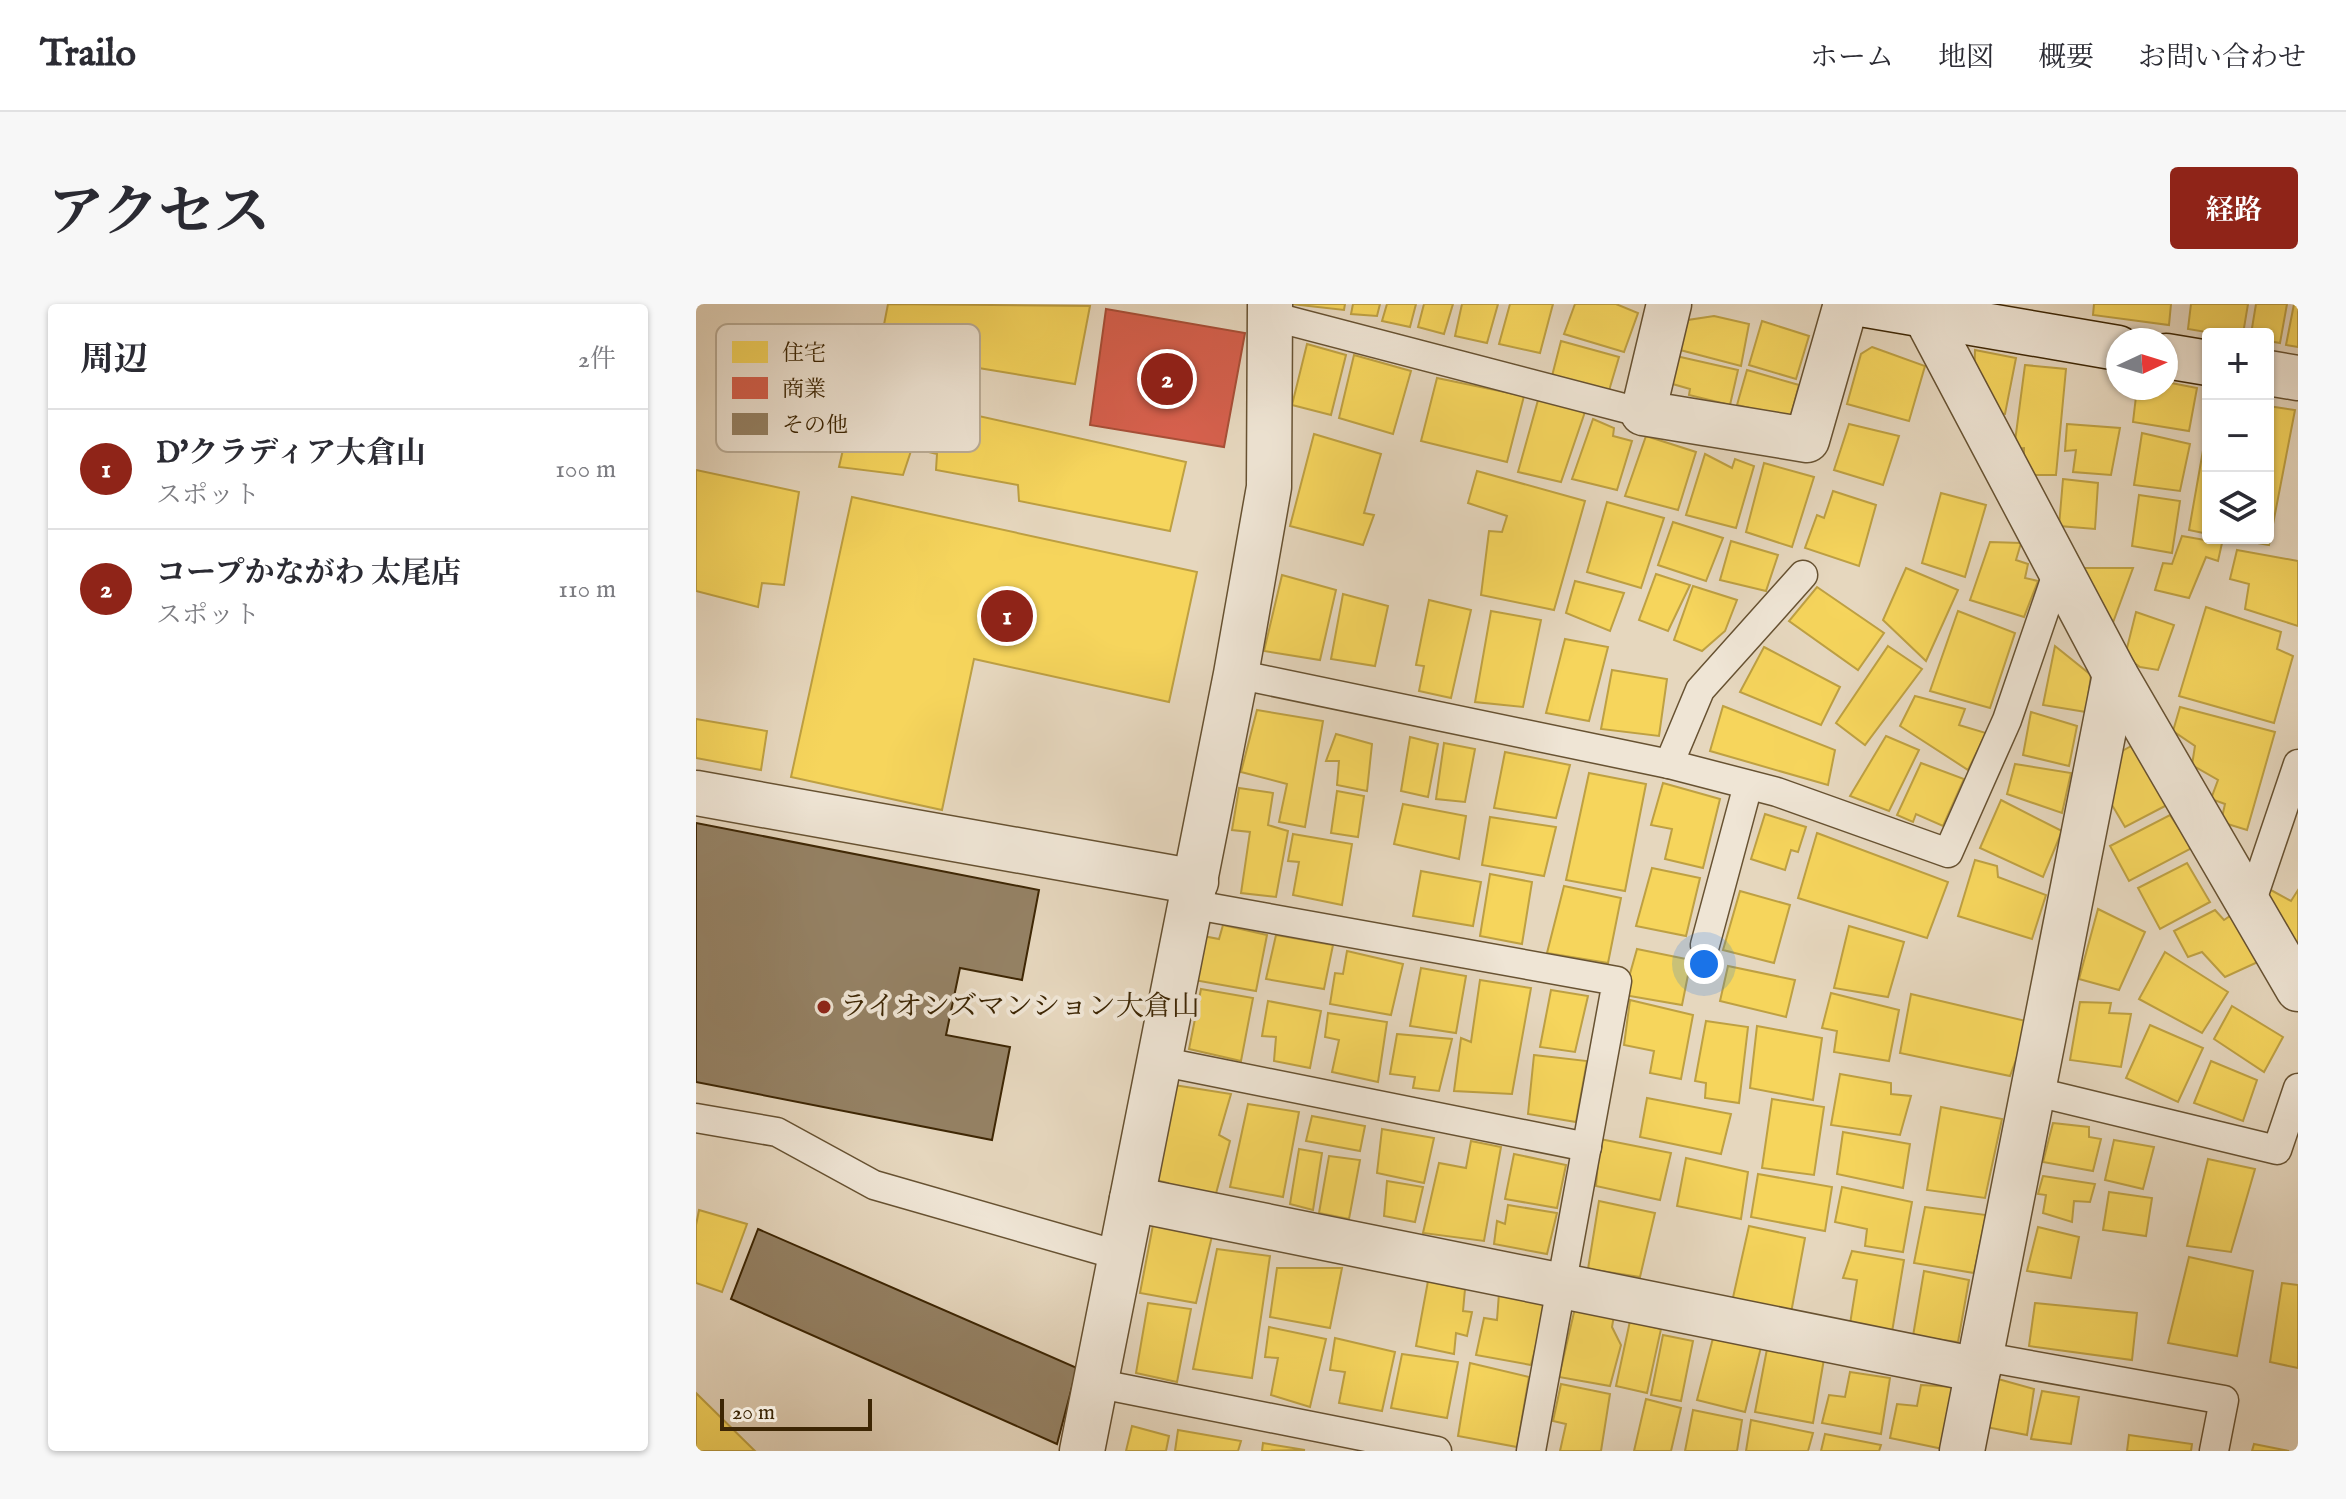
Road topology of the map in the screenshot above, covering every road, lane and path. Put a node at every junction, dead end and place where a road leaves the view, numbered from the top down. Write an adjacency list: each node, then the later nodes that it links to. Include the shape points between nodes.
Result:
1 (1669, 304): 11 (street)
2 (1846, 304): 11 (street, via 1807,440)
3 (1861, 304): 5 (street)
4 (1271, 310): 11 (lane); 14 (street, via 1269,487)
5 (1944, 313): 6 (street); 12 (street)
6 (2106, 346)
7 (2178, 358): 8 (street)
8 (2202, 362)
9 (2274, 374): 10 (street)
10 (2298, 378)
11 (1643, 413)
12 (2059, 568): 15 (street); 18 (lane, via 2007,720 1948,853)
13 (1803, 575): 16 (lane, via 1700,690)
14 (1236, 674): 16 (lane); 20 (street)
15 (2115, 674): 21 (street); 26 (street)
16 (1669, 764): 18 (lane)
17 (2298, 764): 21 (lane)
18 (1748, 785): 22 (lane)
19 (696, 793): 20 (street)
20 (1193, 893): 24 (street); 28 (lane, via 1617,981)
21 (2250, 906): 23 (street)
22 (1705, 945)
23 (2298, 989)
24 (1159, 1061): 28 (lane); 29 (street)
25 (2298, 1088): 26 (lane, via 2277,1150)
26 (2033, 1091): 32 (street)
27 (696, 1118): 30 (lane, via 777,1132 874,1185)
28 (1587, 1147): 31 (lane)
29 (1132, 1199): 30 (street); 31 (street)
30 (1121, 1256): 33 (street)
31 (1561, 1286): 32 (street); 36 (lane)
32 (1979, 1363): 37 (street); 38 (lane, via 2224,1400)
33 (1095, 1383): 34 (street); 35 (lane)
34 (1082, 1451)
35 (1437, 1451)
36 (1531, 1451)
37 (1962, 1451)
38 (2214, 1451)

